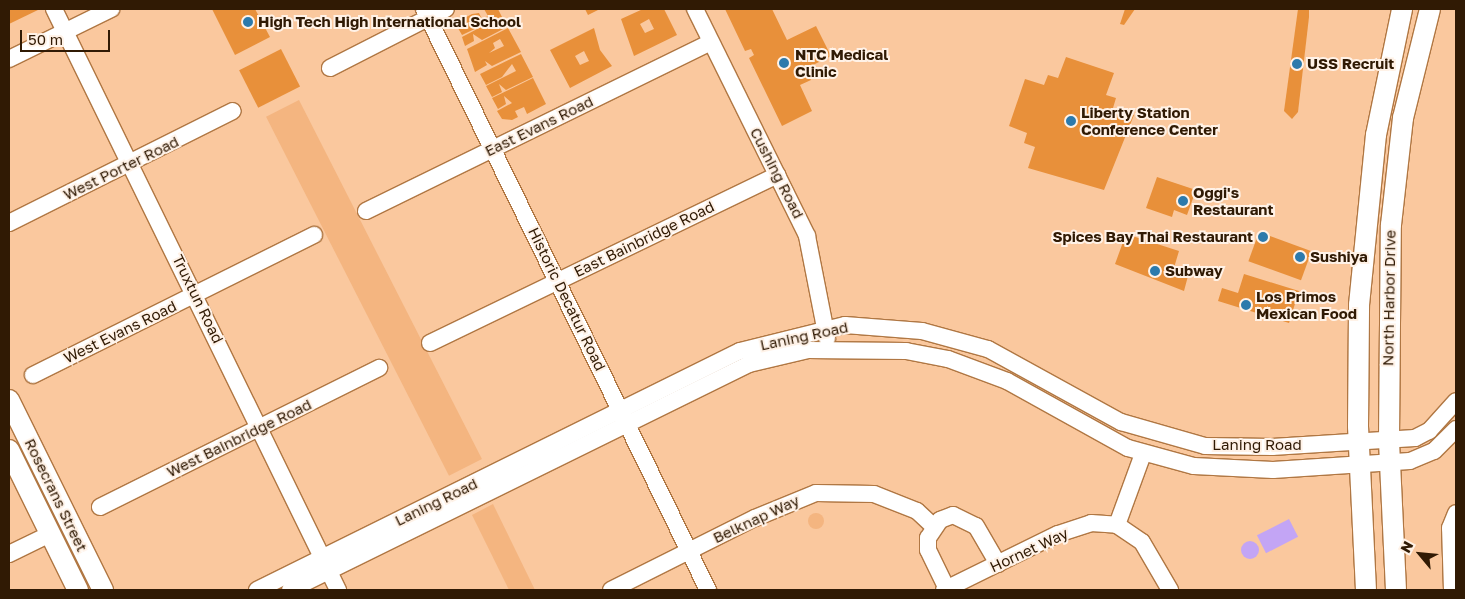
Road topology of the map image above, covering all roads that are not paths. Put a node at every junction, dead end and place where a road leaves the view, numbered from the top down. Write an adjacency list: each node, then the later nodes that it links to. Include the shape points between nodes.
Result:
1 (54, 9): 8 (street, Truxtun Road)
2 (111, 9): 8 (street)
3 (446, 9): 7 (street)
4 (695, 9): 9 (street, Cushing Road)
5 (1402, 9): 32 (main road, North Harbor Drive, via 1379,120 1365,224 1358,329)
6 (1430, 9): 31 (main road, North Harbor Drive, via 1403,118 1392,202)
7 (427, 13): 11 (street); 13 (street, Historic Decatur Road)
8 (65, 31): 10 (street); 14 (street, Truxtun Road)
9 (711, 42): 13 (street, East Evans Road); 15 (street, Cushing Road)
10 (9, 59)
11 (330, 68)
12 (233, 112): 14 (street, West Porter Road)
13 (493, 149): 16 (street, East Evans Road); 19 (street, Historic Decatur Road)
14 (132, 163): 17 (street, West Porter Road); 20 (street, Truxtun Road)
15 (778, 175): 19 (street, East Bainbridge Road); 21 (street, Cushing Road, via 812,250)
16 (366, 211)
17 (9, 223)
18 (314, 235): 20 (street, West Evans Road)
19 (558, 280): 22 (street, East Bainbridge Road); 28 (street, Historic Decatur Road)
20 (195, 295): 25 (street, West Evans Road); 29 (street, Truxtun Road)
21 (825, 328): 23 (street, Cushing Road); 28 (street, Laning Road, via 740,350); 32 (street, Laning Road, via 862,324 960,340 1013,359 1121,422 1205,446 1272,447)
22 (430, 344)
23 (830, 347): 28 (street, Laning Road, via 749,364); 34 (street, Laning Road, via 906,351 977,367 1094,433)
24 (379, 368): 29 (street, West Bainbridge Road)
25 (33, 374)
26 (9, 400): 47 (main road, Rosecrans Street)
27 (1456, 401): 31 (street, Laning Road, via 1426,434)
28 (623, 418): 42 (street, Historic Decatur Road); 44 (street, Laning Road)
29 (262, 426): 37 (street, West Bainbridge Road); 44 (street, Truxtun Road)
30 (1456, 429): 35 (street, Laning Road, via 1426,456)
31 (1389, 439): 32 (street, Laning Road); 35 (main road, North Harbor Drive)
32 (1360, 441): 36 (main road, North Harbor Drive)
33 (9, 450): 41 (main road, Rosecrans Street)
34 (1143, 454): 36 (street, Laning Road, via 1233,470); 39 (street)
35 (1389, 462): 36 (street, Laning Road); 56 (main road, North Harbor Drive)
36 (1360, 466): 55 (main road, North Harbor Drive)
37 (100, 507)
38 (1456, 513): 57 (street, via 1450,528)
39 (1118, 525): 45 (street, Hornet Way, via 1083,526); 54 (street, via 1142,542)
40 (934, 526): 42 (street, Belknap Way, via 917,511 874,494 816,493); 45 (street, via 953,515 966,518 983,534); 53 (street, via 928,550)
41 (50, 534): 43 (street); 46 (main road, Rosecrans Street)
42 (688, 552): 51 (street, Belknap Way); 52 (street, Historic Decatur Road)
43 (9, 554)
44 (327, 564): 48 (street, Laning Road); 49 (street, Laning Road); 50 (street, Truxtun Road)
45 (998, 564): 53 (street, Hornet Way)
46 (78, 590)
47 (103, 590)
48 (257, 590)
49 (290, 590)
50 (338, 590)
51 (610, 590)
52 (708, 590)
53 (946, 590)
54 (1170, 590)
55 (1366, 590)
56 (1396, 590)
57 (1452, 590)

